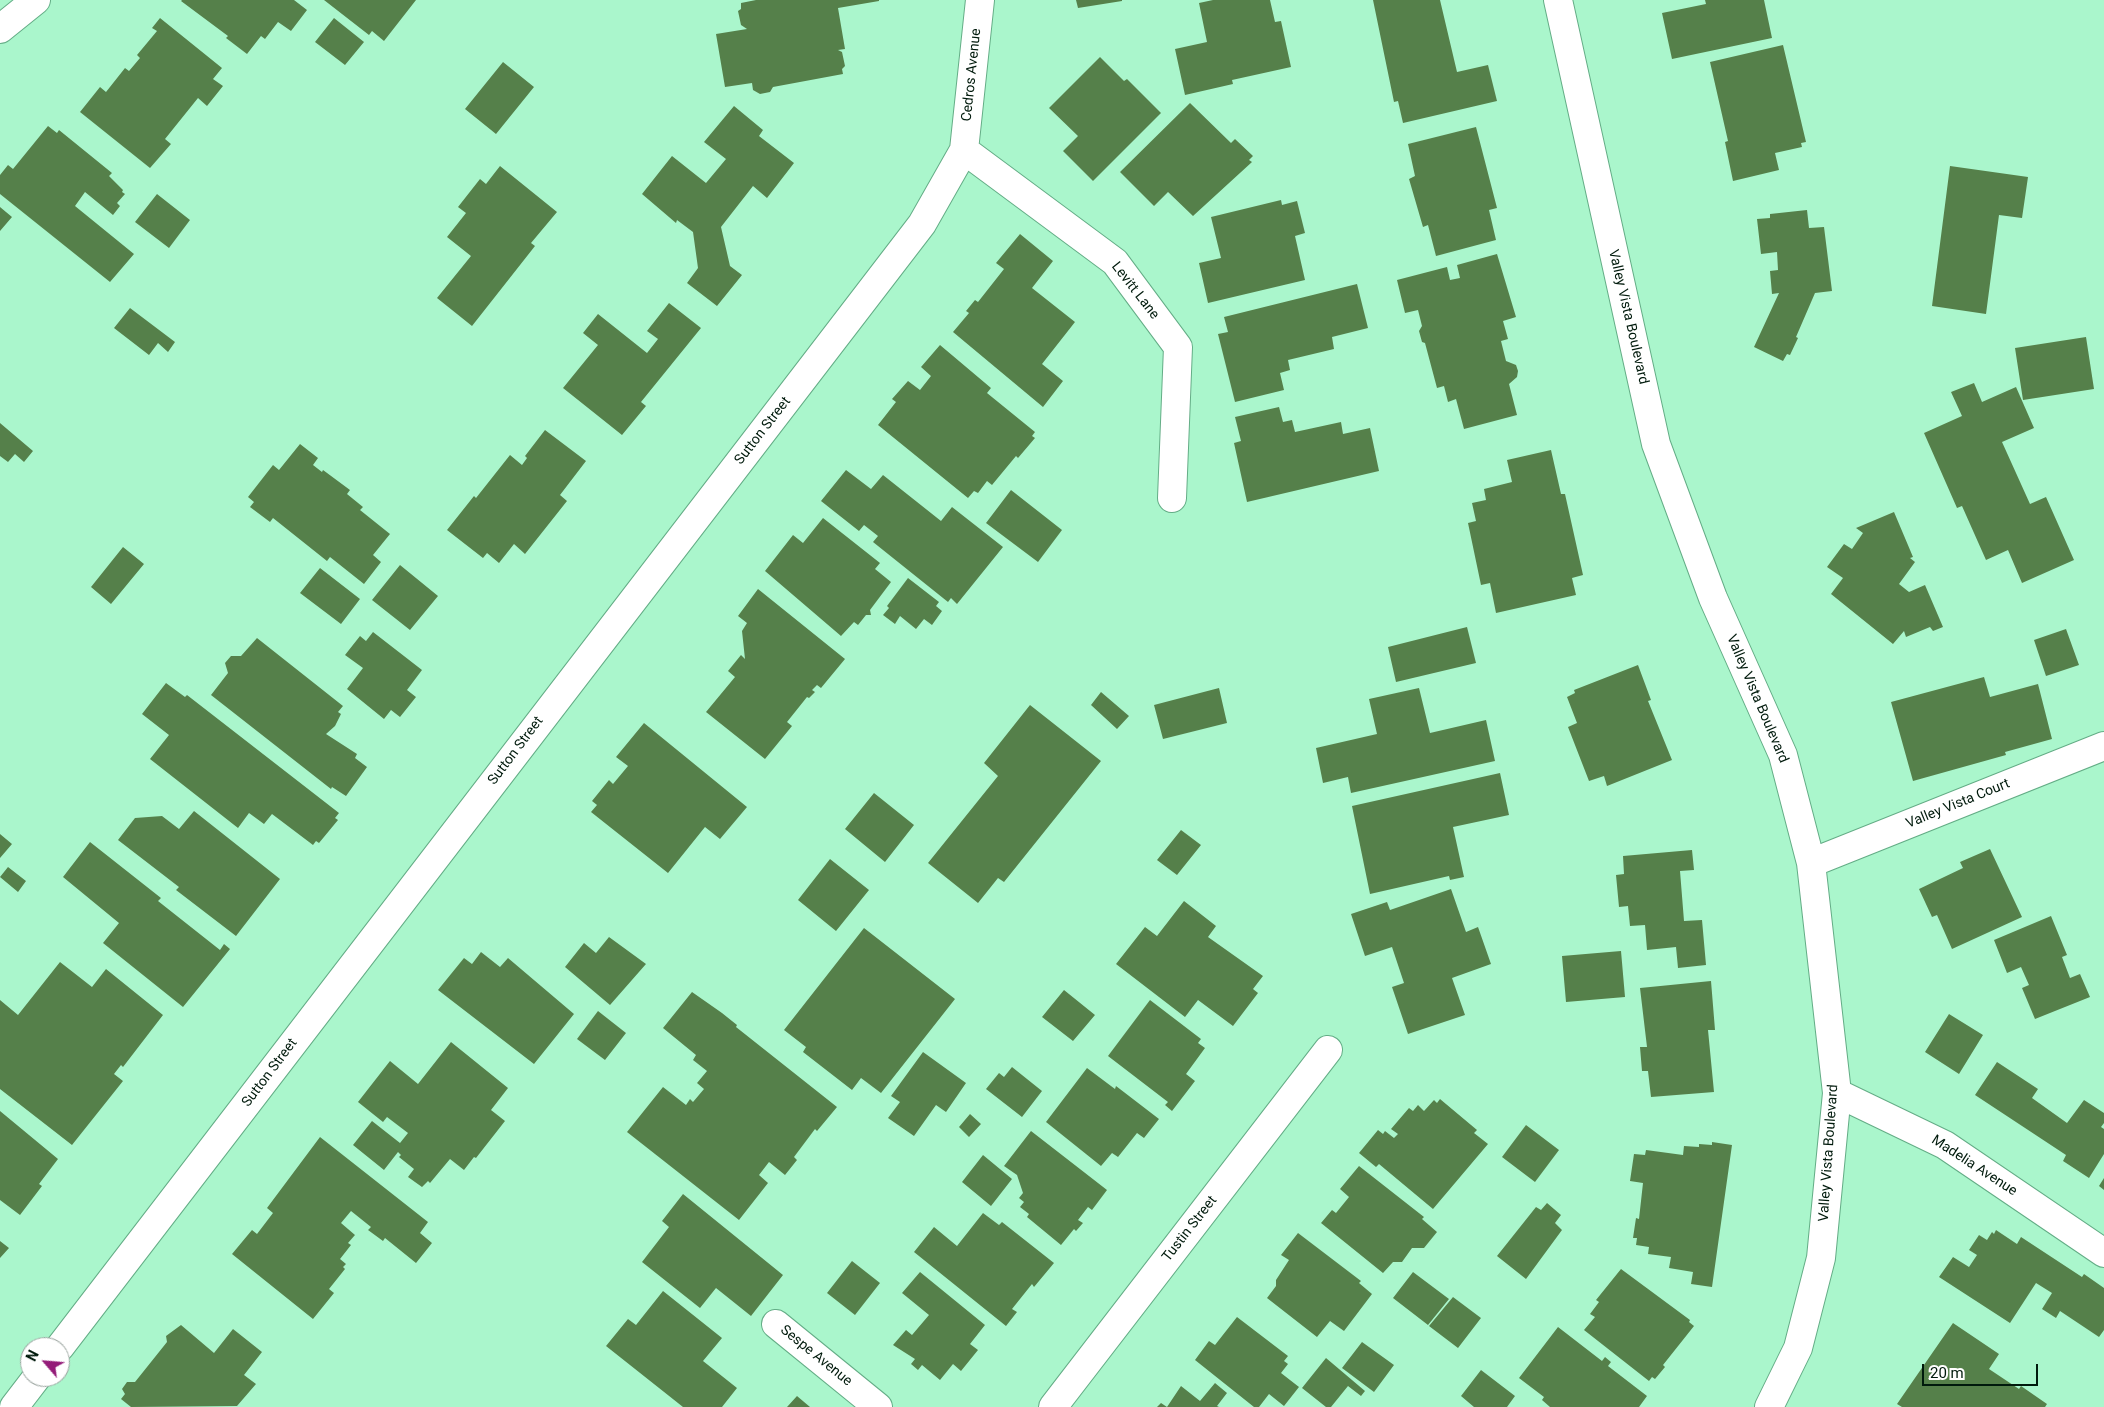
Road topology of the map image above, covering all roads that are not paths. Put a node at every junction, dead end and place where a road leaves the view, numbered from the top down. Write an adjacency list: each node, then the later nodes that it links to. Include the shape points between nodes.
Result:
1 (36, 0): 4 (street)
2 (980, 0): 5 (street, Cedros Avenue)
3 (1558, 0): 8 (street, Valley Vista Boulevard, via 1656,444 1713,598 1783,755)
4 (0, 29)
5 (964, 150): 6 (street, Levitt Lane, via 1115,262 1178,347); 13 (street, Sutton Street, via 922,224)
6 (1172, 498)
7 (2104, 746): 8 (street, Valley Vista Court)
8 (1812, 863): 10 (street, Valley Vista Boulevard)
9 (1328, 1050): 17 (street, Tustin Street)
10 (1836, 1093): 11 (street, Madelia Avenue, via 1945,1145); 18 (street, Valley Vista Boulevard, via 1821,1258 1798,1348)
11 (2104, 1253)
12 (776, 1324): 16 (street, Sespe Avenue)
13 (68, 1337)
14 (29, 1387): 15 (street)
15 (14, 1407)
16 (878, 1407)
17 (1053, 1407)
18 (1769, 1407)

